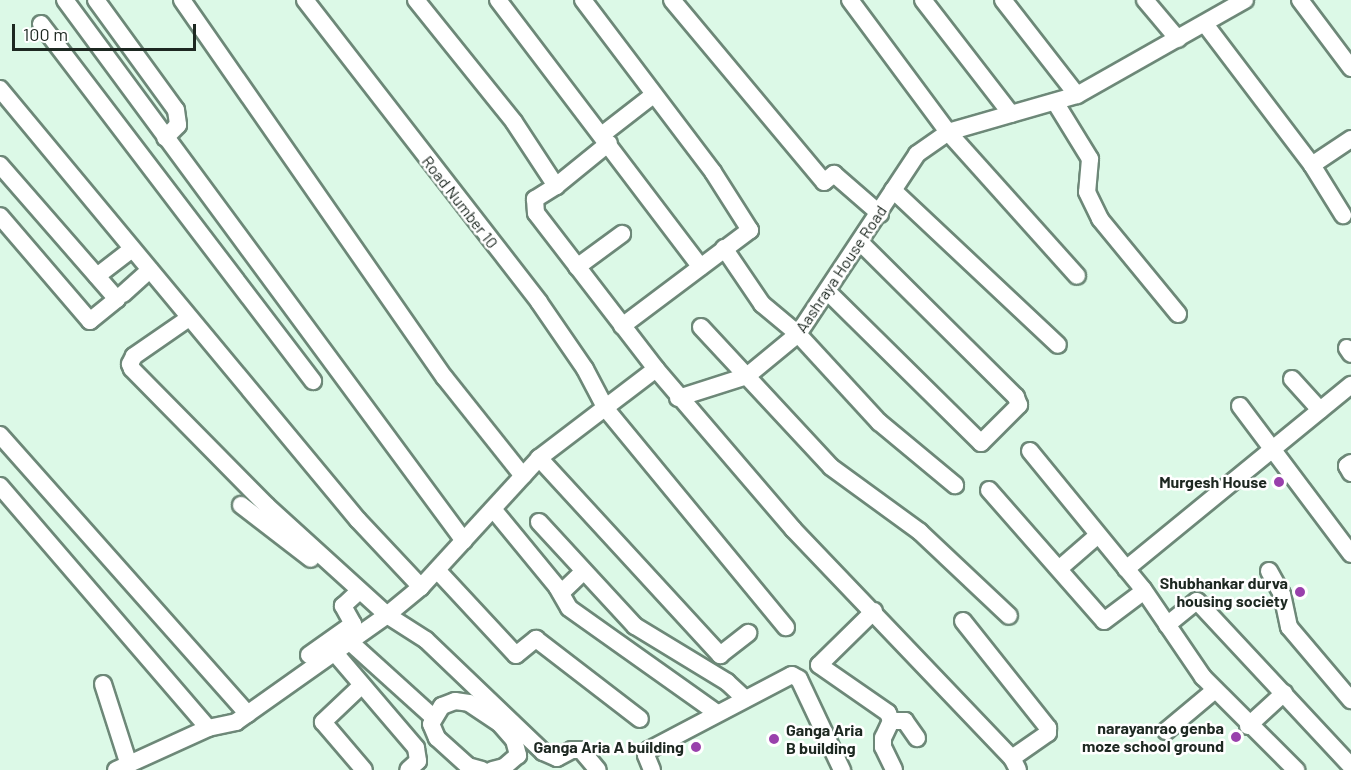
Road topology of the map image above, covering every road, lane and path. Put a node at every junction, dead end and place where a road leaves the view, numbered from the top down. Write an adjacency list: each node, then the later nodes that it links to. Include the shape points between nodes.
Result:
1 (65, 0): 25 (street)
2 (96, 0): 25 (street, via 177,110 178,125)
3 (182, 0): 69 (street, via 438,369)
4 (305, 0): 61 (street, Road Number 10, via 539,302 585,369)
5 (417, 0): 31 (street, via 514,122)
6 (498, 0): 26 (street)
7 (583, 0): 21 (street)
8 (672, 0): 34 (street, via 824,182 834,174)
9 (850, 0): 24 (street)
10 (923, 0): 23 (street)
11 (1002, 0): 20 (street)
12 (1145, 0): 17 (street)
13 (1300, 0): 18 (street)
14 (1237, 2): 16 (street, Aashraya House Road)
15 (41, 24): 33 (street)
16 (1204, 24): 17 (street, Aashraya House Road); 29 (street)
17 (1178, 39): 20 (street, Aashraya House Road)
18 (1351, 68)
19 (0, 89): 40 (street)
20 (1077, 95): 22 (street, Aashraya House Road)
21 (652, 96): 26 (street); 39 (street, via 713,172 750,230)
22 (1055, 102): 23 (street, Aashraya House Road); 48 (street, via 1090,159 1087,192 1100,219)
23 (1011, 114): 24 (street, Aashraya House Road)
24 (948, 132): 32 (street, Aashraya House Road, via 916,154); 45 (street)
25 (165, 138): 30 (street)
26 (606, 139): 31 (street); 42 (street)
27 (1351, 139): 29 (street)
28 (0, 165): 44 (street)
29 (1312, 165): 35 (street)
30 (194, 179): 33 (street); 77 (street)
31 (556, 186): 41 (street, via 535,199 534,206)
32 (893, 190): 34 (street, Aashraya House Road); 53 (street)
33 (171, 196): 57 (street)
34 (880, 214): 38 (street, Aashraya House Road)
35 (1343, 215)
36 (0, 216): 44 (street, via 90,321 117,299)
37 (622, 234): 41 (street)
38 (861, 243): 46 (street, Aashraya House Road); 46 (street, via 1016,397 1019,405 981,443)
39 (724, 248): 42 (street); 52 (street, via 762,304)
40 (132, 249): 43 (street); 44 (street)
41 (577, 267): 50 (street)
42 (701, 267): 50 (street)
43 (150, 270): 47 (street); 49 (street)
44 (97, 276)
45 (1077, 276)
46 (828, 292): 52 (street, Aashraya House Road)
47 (123, 294)
48 (1178, 314)
49 (189, 318): 84 (street, via 358,520); 90 (street, via 134,356 129,364 132,369)
50 (622, 326): 54 (street)
51 (701, 327): 55 (street)
52 (798, 334): 55 (street, Aashraya House Road); 70 (street, via 879,422)
53 (1058, 345)
54 (656, 369): 59 (street); 61 (street)
55 (747, 376): 59 (street, Aashraya House Road); 89 (street, via 831,467 920,532)
56 (1292, 379): 62 (street)
57 (313, 381)
58 (1351, 385): 62 (street)
59 (678, 398): 88 (street, via 793,529)
60 (1240, 406): 64 (street)
61 (606, 409): 66 (street); 93 (street, Road Number 10)
62 (1320, 410): 64 (street)
63 (0, 435): 105 (street)
64 (1273, 447): 78 (street); 80 (street)
65 (1030, 451): 76 (street)
66 (539, 458): 69 (street); 94 (street, via 720,655)
67 (1351, 463): 68 (street, via 1347,466)
68 (1351, 472)
69 (523, 476): 74 (street)
70 (955, 485)
71 (0, 486): 110 (street)
72 (989, 490): 79 (street)
73 (241, 505): 87 (street)
74 (493, 509): 77 (street); 86 (street)
75 (539, 522): 83 (street)
76 (1098, 535): 79 (street); 80 (street)
77 (465, 541): 81 (street)
78 (1351, 554)
79 (1060, 568): 85 (street, via 1104,621)
80 (1126, 569): 85 (street)
81 (437, 570): 84 (street); 107 (street, via 516,656 536,639)
82 (1269, 571): 103 (street, via 1282,594 1289,627)
83 (583, 572): 86 (street); 102 (street, via 635,626 727,682)
84 (421, 586): 90 (street)
85 (1144, 591): 92 (street)
86 (561, 593): 104 (street, via 569,608)
87 (355, 595): 90 (street); 97 (street, via 342,606 353,624)
88 (874, 611): 108 (street, via 819,665 880,705); 113 (street)
89 (1009, 616)
90 (383, 618): 95 (street); 120 (street, via 426,640 550,757 577,749)
91 (963, 621): 113 (street, via 1048,728 1048,733)
92 (1167, 625): 100 (street); 101 (street, via 1197,601)
93 (786, 627)
94 (748, 633)
95 (350, 642): 96 (street); 106 (street)
96 (335, 653): 99 (street); 105 (street)
97 (309, 655)
98 (103, 684): 115 (street)
99 (362, 685): 116 (street, via 323,722); 117 (street, via 416,748 418,761)
100 (1215, 690): 109 (street); 111 (street)
101 (1284, 693): 109 (street); 114 (street)
102 (744, 698): 104 (street); 122 (street, via 784,676 796,676)
103 (1351, 700)
104 (717, 713): 121 (street, via 649,750 646,755)
105 (248, 714): 110 (street, via 236,722)
106 (433, 717): 118 (street, via 431,729 444,747 468,766); 119 (street, via 442,706 462,702 481,709 500,724 514,740 518,755 504,767)
107 (640, 719)
108 (891, 721): 112 (street, via 905,721); 123 (street, via 882,738)
109 (1248, 726): 124 (street)
110 (208, 728): 115 (street)
111 (1166, 731)
112 (917, 738)
113 (1015, 764)
114 (1351, 766): 125 (street)
115 (123, 767)
116 (364, 770)
117 (408, 770)
118 (482, 770)
119 (492, 770)
120 (598, 770)
121 (652, 770)
122 (842, 770)
123 (894, 770)
124 (1296, 770)
125 (1348, 770)

